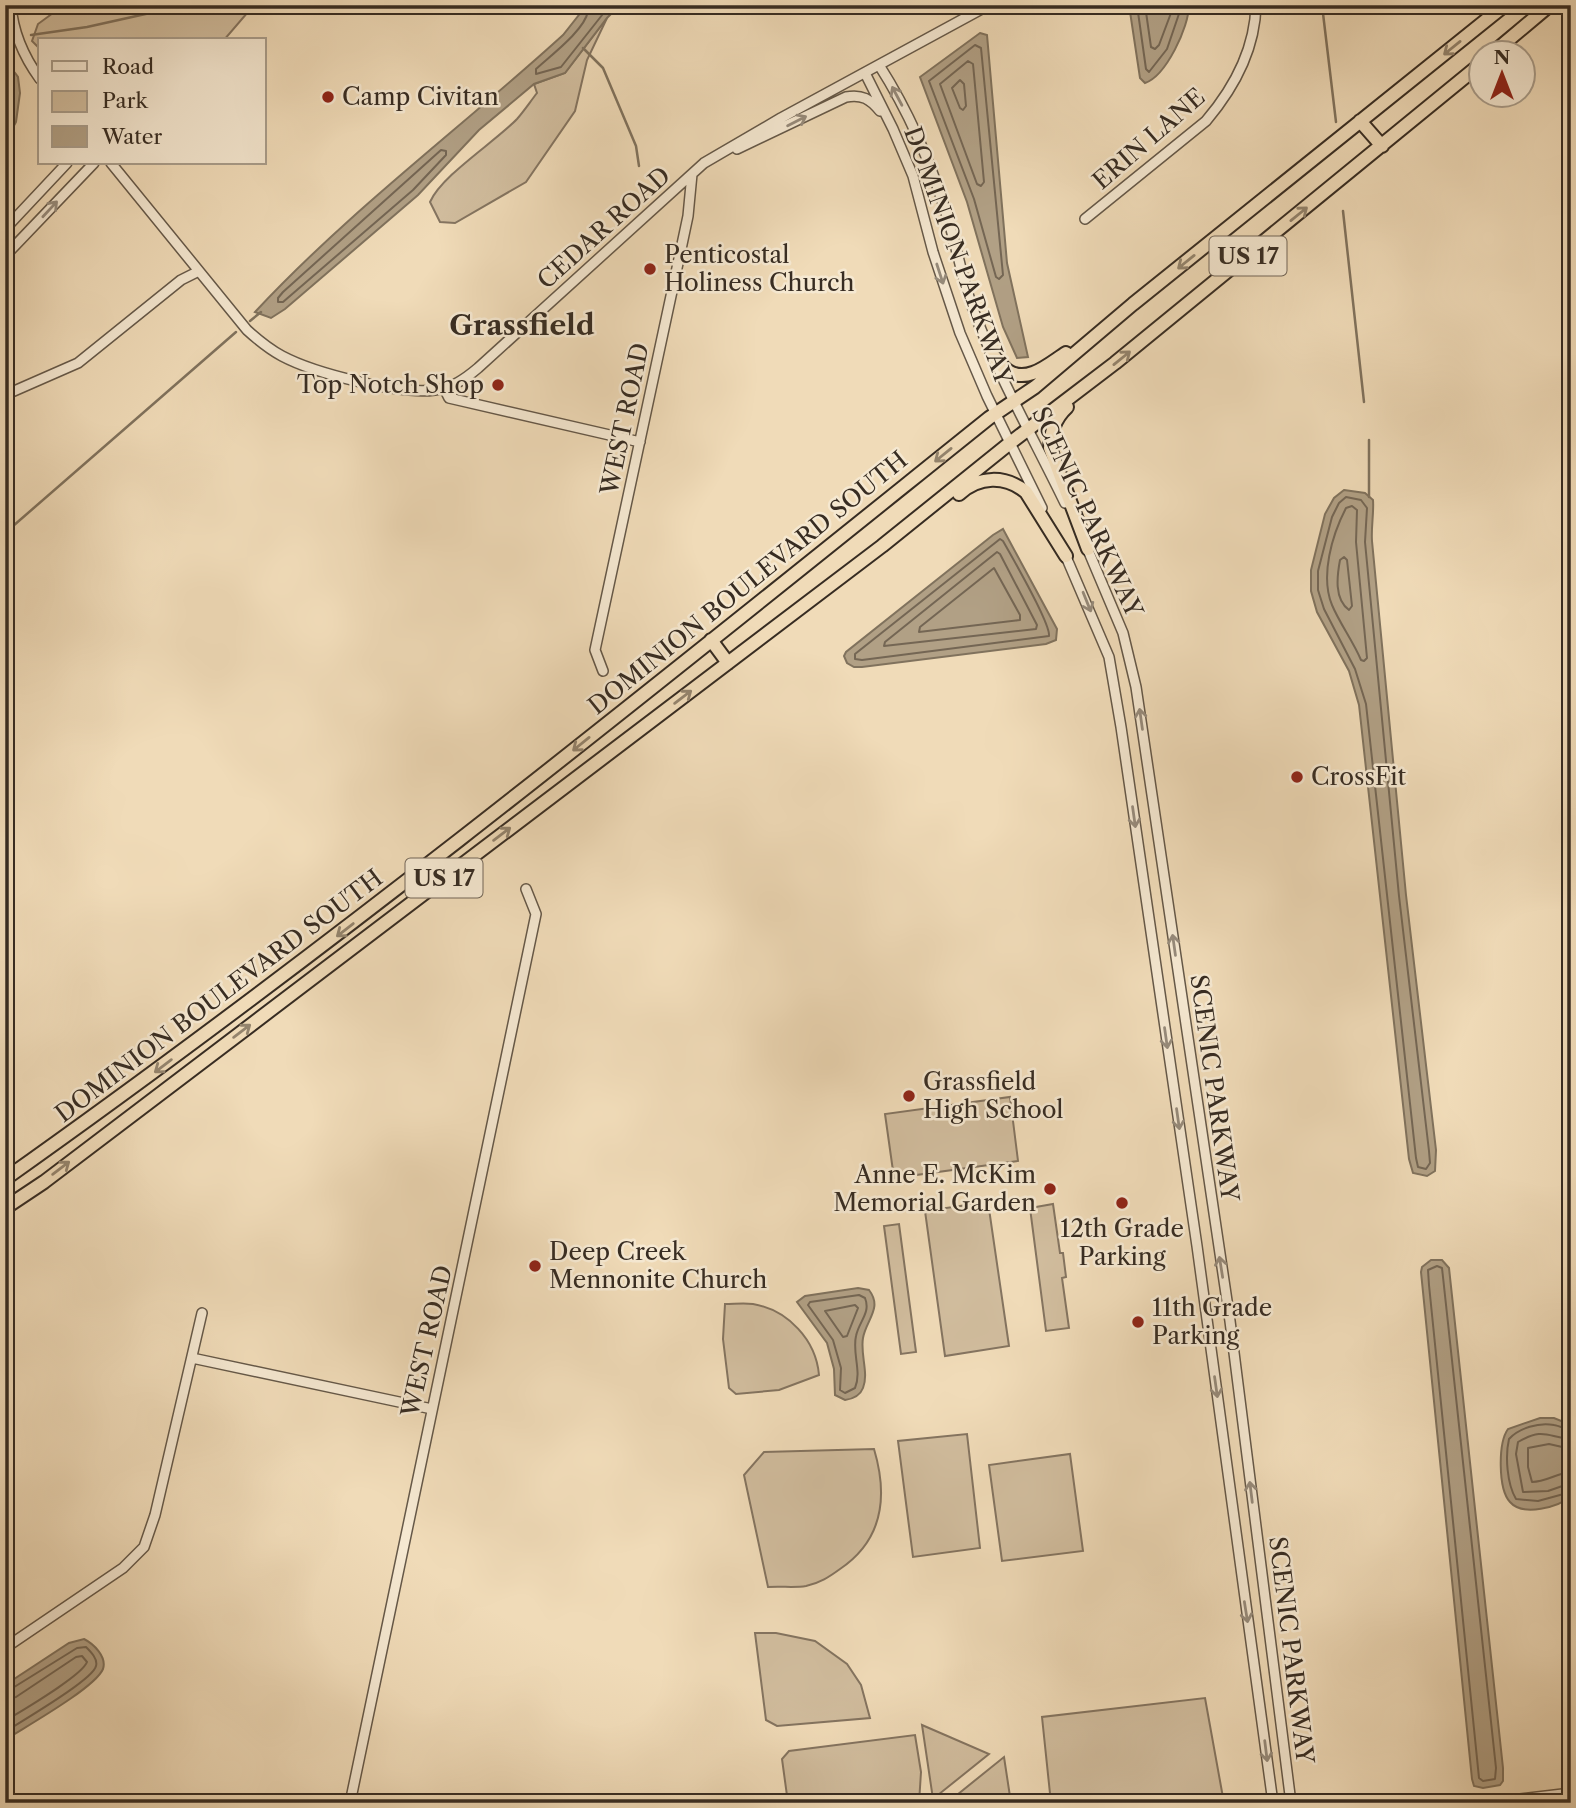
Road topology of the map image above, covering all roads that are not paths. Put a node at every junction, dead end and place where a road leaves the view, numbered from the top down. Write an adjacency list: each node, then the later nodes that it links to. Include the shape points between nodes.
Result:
1 (10, 5): 10 (street, via 19,42)
2 (989, 5): 7 (street, CEDAR ROAD)
3 (1256, 5): 19 (street, ERIN LANE, via 1245,59 1222,102 1206,121)
4 (1506, 5): 11 (highway, DOMINION BOULEVARD SOUTH / US 17, one-way to 11)
5 (1550, 5): 6 (highway)
6 (1511, 38)
7 (879, 65): 8 (street, CEDAR ROAD); 24 (street, DOMINION PARKWAY, one-way to 7, via 972,308 923,149)
8 (865, 73): 12 (street, DOMINION PARKWAY); 14 (street, CEDAR ROAD)
9 (1468, 75): 13 (highway, US 17)
10 (38, 76)
11 (1360, 121): 13 (highway); 23 (highway, DOMINION BOULEVARD SOUTH / US 17, one-way to 23)
12 (889, 122): 14 (street, one-way to 12, via 854,96 870,99); 29 (street, DOMINION PARKWAY, one-way to 29, via 913,176 960,333)
13 (1382, 146): 25 (highway, US 17, one-way to 13)
14 (712, 158): 18 (street, CEDAR ROAD)
15 (66, 164): 20 (street)
16 (93, 164): 21 (street, one-way to 16)
17 (112, 164): 22 (street, CEDAR ROAD)
18 (692, 174): 26 (street, CEDAR ROAD, via 510,341 462,380); 31 (street, WEST ROAD, via 688,216)
19 (1085, 219)
20 (5, 229)
21 (5, 256)
22 (199, 271): 26 (street, CEDAR ROAD, via 247,330 289,359 375,384 420,391); 27 (street, via 180,280 78,363)
23 (1105, 328): 24 (highway, via 1032,374 1007,371); 28 (highway, DOMINION BOULEVARD SOUTH / US 17)
24 (992, 354): 28 (street, DOMINION PARKWAY)
25 (1099, 376): 30 (highway, US 17); 34 (highway, via 1059,415 1051,432 1055,465)
26 (444, 388): 31 (street, via 449,398)
27 (5, 395)
28 (1015, 402): 29 (highway, DOMINION BOULEVARD SOUTH / US 17); 30 (street, SCENIC PARKWAY)
29 (997, 413): 32 (street, SCENIC PARKWAY); 36 (highway, DOMINION BOULEVARD SOUTH / US 17, one-way to 36)
30 (1029, 430): 32 (highway, US 17); 34 (street, SCENIC PARKWAY)
31 (640, 442): 38 (street, WEST ROAD, via 595,650)
32 (1010, 443): 33 (highway, US 17); 35 (street, SCENIC PARKWAY)
33 (906, 527): 35 (highway, via 933,516 979,482 1006,480 1026,492); 37 (highway, US 17)
34 (1088, 549): 49 (street, SCENIC PARKWAY, one-way to 34, via 1230,1321 1138,698 1123,633)
35 (1066, 556): 48 (street, SCENIC PARKWAY, one-way to 48, via 1109,657 1121,727)
36 (711, 640): 37 (highway); 40 (highway, DOMINION BOULEVARD SOUTH / US 17, one-way to 40, via 292,970)
37 (728, 663): 41 (highway, US 17, one-way to 37)
38 (603, 671)
39 (526, 889): 44 (street, WEST ROAD, via 536,914)
40 (5, 1179)
41 (5, 1208)
42 (202, 1313): 43 (street)
43 (192, 1358): 44 (street); 45 (street, via 144,1547 124,1569)
44 (432, 1409): 47 (street, WEST ROAD)
45 (5, 1648)
46 (1571, 1793): 50 (street)
47 (350, 1803)
48 (1273, 1803)
49 (1291, 1803)
50 (1486, 1803)

